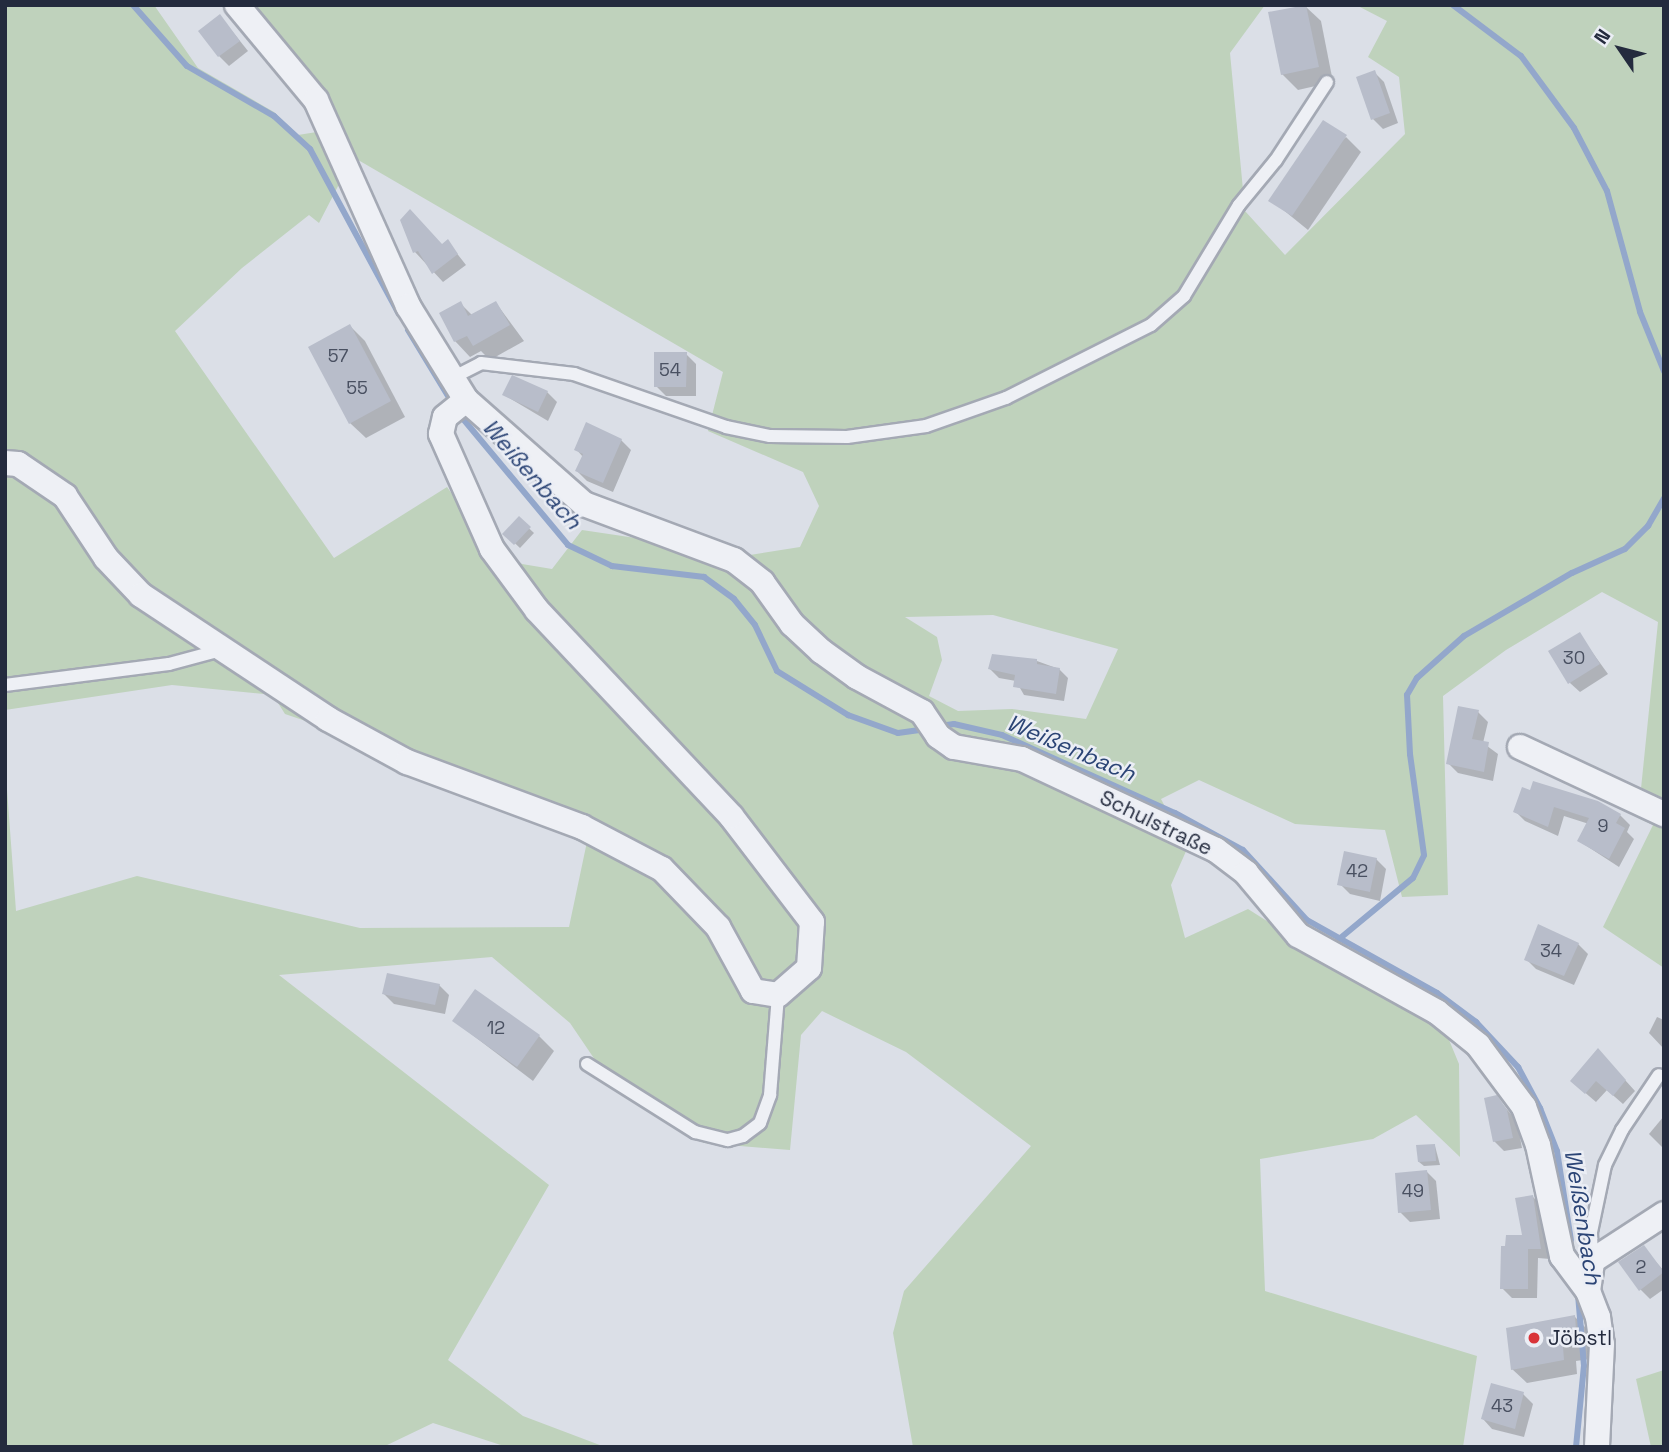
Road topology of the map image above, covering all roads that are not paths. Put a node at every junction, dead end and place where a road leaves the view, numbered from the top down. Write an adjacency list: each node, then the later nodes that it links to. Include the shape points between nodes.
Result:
1 (237, 5): 3 (street, via 316,100 408,306)
2 (1327, 82): 3 (lane, via 1276,160 1239,205 1184,296 1151,325 1006,398 937,422 847,437 770,436 726,427 574,374 481,363)
3 (454, 377): 4 (street)
4 (458, 407): 10 (street, via 441,434 492,549 537,610 731,816 812,922 809,968); 14 (street, Schulstraße, via 584,504 734,560 762,582 792,624 821,652 922,712 938,736 954,747 1022,759 1216,850 1246,873 1298,935 1437,1012 1478,1045 1524,1107 1538,1145 1562,1256)
5 (5, 463): 6 (street, via 18,464 65,496 106,558 141,596)
6 (221, 650): 7 (lane, via 169,664); 10 (street, via 407,762 582,827 662,869 718,927 753,991)
7 (5, 685)
8 (1520, 747): 9 (street)
9 (1664, 814)
10 (778, 995): 11 (lane, via 769,1095 760,1123 743,1136 728,1140 695,1132)
11 (587, 1064)
12 (1659, 1076): 14 (lane, via 1622,1130 1605,1165)
13 (1664, 1214): 14 (street)
14 (1583, 1276): 15 (street, Schulstraße, via 1602,1344)
15 (1597, 1447)

